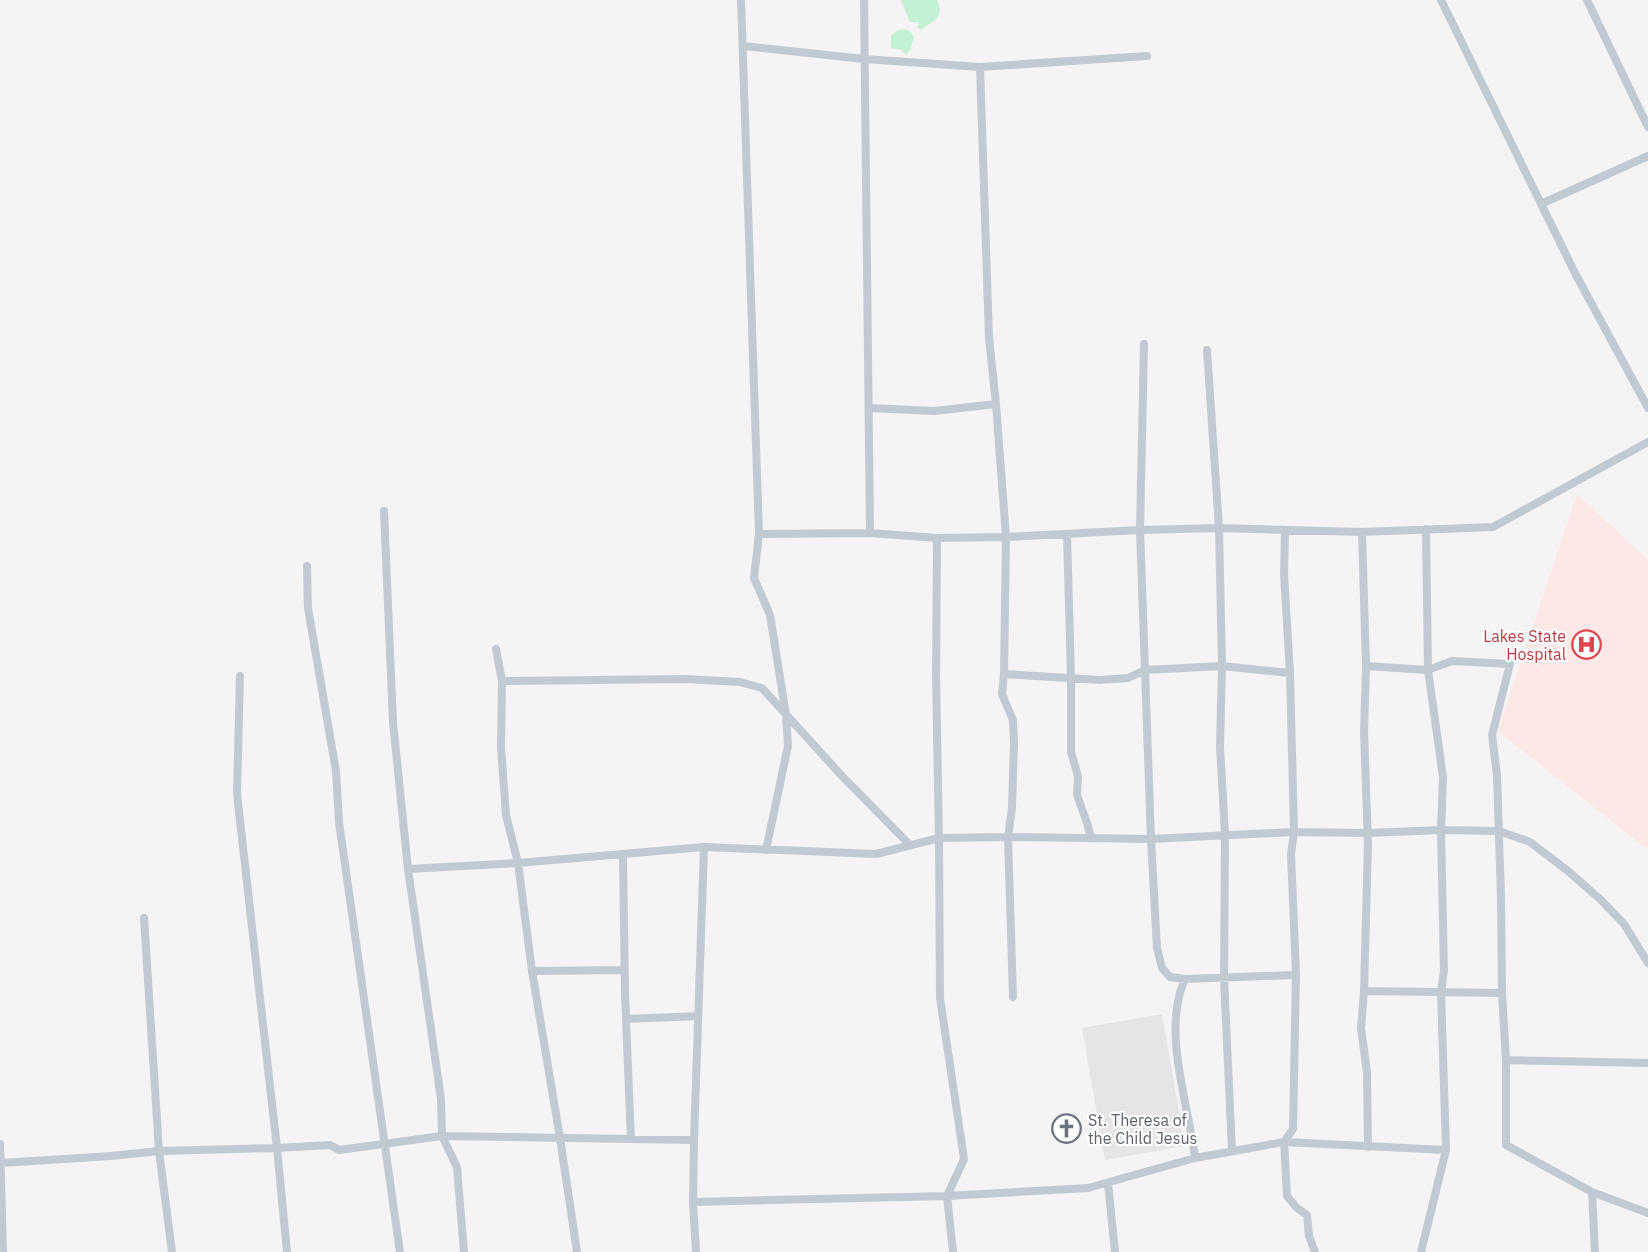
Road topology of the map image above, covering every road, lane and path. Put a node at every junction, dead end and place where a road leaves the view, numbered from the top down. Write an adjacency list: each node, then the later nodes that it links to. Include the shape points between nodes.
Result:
1 (741, 0): 5 (street)
2 (864, 0): 7 (street)
3 (1441, 0): 11 (street)
4 (1587, 0): 9 (street)
5 (743, 46): 7 (street); 25 (street)
6 (1148, 56): 8 (street)
7 (864, 59): 8 (street); 15 (street)
8 (980, 67): 14 (street, via 989,338)
9 (1648, 127)
10 (1648, 156): 11 (street)
11 (1541, 204): 16 (street)
12 (1144, 345): 21 (street)
13 (1207, 350): 19 (street)
14 (996, 404): 15 (street, via 934,411); 27 (street)
15 (869, 408): 24 (street)
16 (1648, 408)
17 (1648, 442): 20 (street, via 1493,527)
18 (384, 511): 55 (street, via 393,722)
19 (1219, 528): 21 (street); 22 (street); 31 (street)
20 (1426, 529): 23 (street); 34 (street)
21 (1140, 530): 26 (street); 33 (street)
22 (1284, 531): 23 (street); 35 (street)
23 (1362, 532): 32 (street)
24 (870, 533): 25 (street); 28 (street)
25 (759, 534): 40 (street, via 754,578 770,615)
26 (1067, 534): 27 (street); 38 (street)
27 (1006, 537): 28 (street); 36 (street)
28 (937, 538): 47 (street)
29 (307, 566): 77 (street, via 308,608 336,771 339,822)
30 (496, 649): 39 (street)
31 (1222, 666): 33 (street); 35 (street); 45 (street, via 1220,747)
32 (1366, 666): 34 (street); 44 (street)
33 (1145, 670): 38 (street, via 1128,678); 49 (street)
34 (1428, 670): 41 (street, via 1443,777); 42 (street, via 1452,661 1510,664 1492,735)
35 (1290, 673): 43 (street)
36 (1004, 674): 38 (street); 46 (street, via 1002,694 1013,720 1014,743)
37 (240, 676): 79 (street, via 237,794)
38 (1071, 678): 48 (street, via 1071,752 1078,776 1077,795)
39 (502, 681): 40 (street, via 740,682 762,688); 54 (street, via 506,814)
40 (786, 715): 50 (street); 52 (street, via 788,746)
41 (1441, 830): 42 (street); 44 (street); 64 (street)
42 (1499, 831): 57 (street, via 1530,842 1601,900 1624,924); 65 (street)
43 (1294, 832): 44 (street); 45 (street); 60 (street, via 1291,854)
44 (1368, 833): 63 (street)
45 (1225, 834): 49 (street); 61 (street)
46 (1008, 837): 47 (street); 48 (street); 66 (street)
47 (939, 838): 50 (street); 87 (street, via 940,998 963,1159)
48 (1091, 838): 49 (street)
49 (1150, 839): 62 (street, via 1157,948 1162,968 1170,977)
50 (910, 845): 52 (street, via 876,854)
51 (704, 847): 52 (street); 53 (street); 67 (street)
52 (766, 850)
53 (623, 854): 54 (street); 58 (street)
54 (519, 863): 55 (street); 59 (street)
55 (408, 869): 71 (street, via 441,1099)
56 (144, 918): 81 (street)
57 (1648, 963)
58 (624, 970): 59 (street); 68 (street)
59 (532, 971): 72 (street)
60 (1296, 975): 61 (street); 75 (street, via 1293,1130)
61 (1224, 978): 62 (street); 82 (street)
62 (1185, 979): 83 (street, via 1178,998 1176,1042)
63 (1364, 991): 64 (street); 78 (street, via 1361,1028 1367,1073)
64 (1442, 992): 65 (street); 80 (street)
65 (1502, 993): 69 (street)
66 (1013, 997)
67 (698, 1016): 68 (street); 74 (street)
68 (626, 1019): 73 (street)
69 (1506, 1060): 70 (street); 86 (street, via 1506,1145)
70 (1648, 1063)
71 (442, 1136): 72 (street); 77 (street); 94 (street, via 457,1167)
72 (560, 1138): 73 (street); 95 (street)
73 (631, 1139): 74 (street)
74 (694, 1140): 88 (street)
75 (1284, 1142): 78 (street); 82 (street); 99 (street, via 1287,1196 1307,1215)
76 (0, 1144): 84 (street)
77 (384, 1144): 79 (street, via 339,1150 330,1145); 93 (street)
78 (1368, 1147): 80 (street)
79 (278, 1148): 81 (street); 92 (street)
80 (1446, 1150): 100 (street)
81 (159, 1151): 84 (street); 91 (street)
82 (1232, 1151): 83 (street)
83 (1194, 1158): 85 (street)
84 (1, 1163): 90 (street)
85 (1108, 1183): 87 (street, via 1088,1188); 98 (street)
86 (1592, 1192): 89 (street); 101 (street)
87 (947, 1196): 88 (street); 97 (street)
88 (693, 1202): 96 (street)
89 (1648, 1213)
90 (3, 1252)
91 (172, 1252)
92 (287, 1252)
93 (400, 1252)
94 (464, 1252)
95 (577, 1252)
96 (696, 1252)
97 (953, 1252)
98 (1115, 1252)
99 (1314, 1252)
100 (1421, 1252)
101 (1595, 1252)

